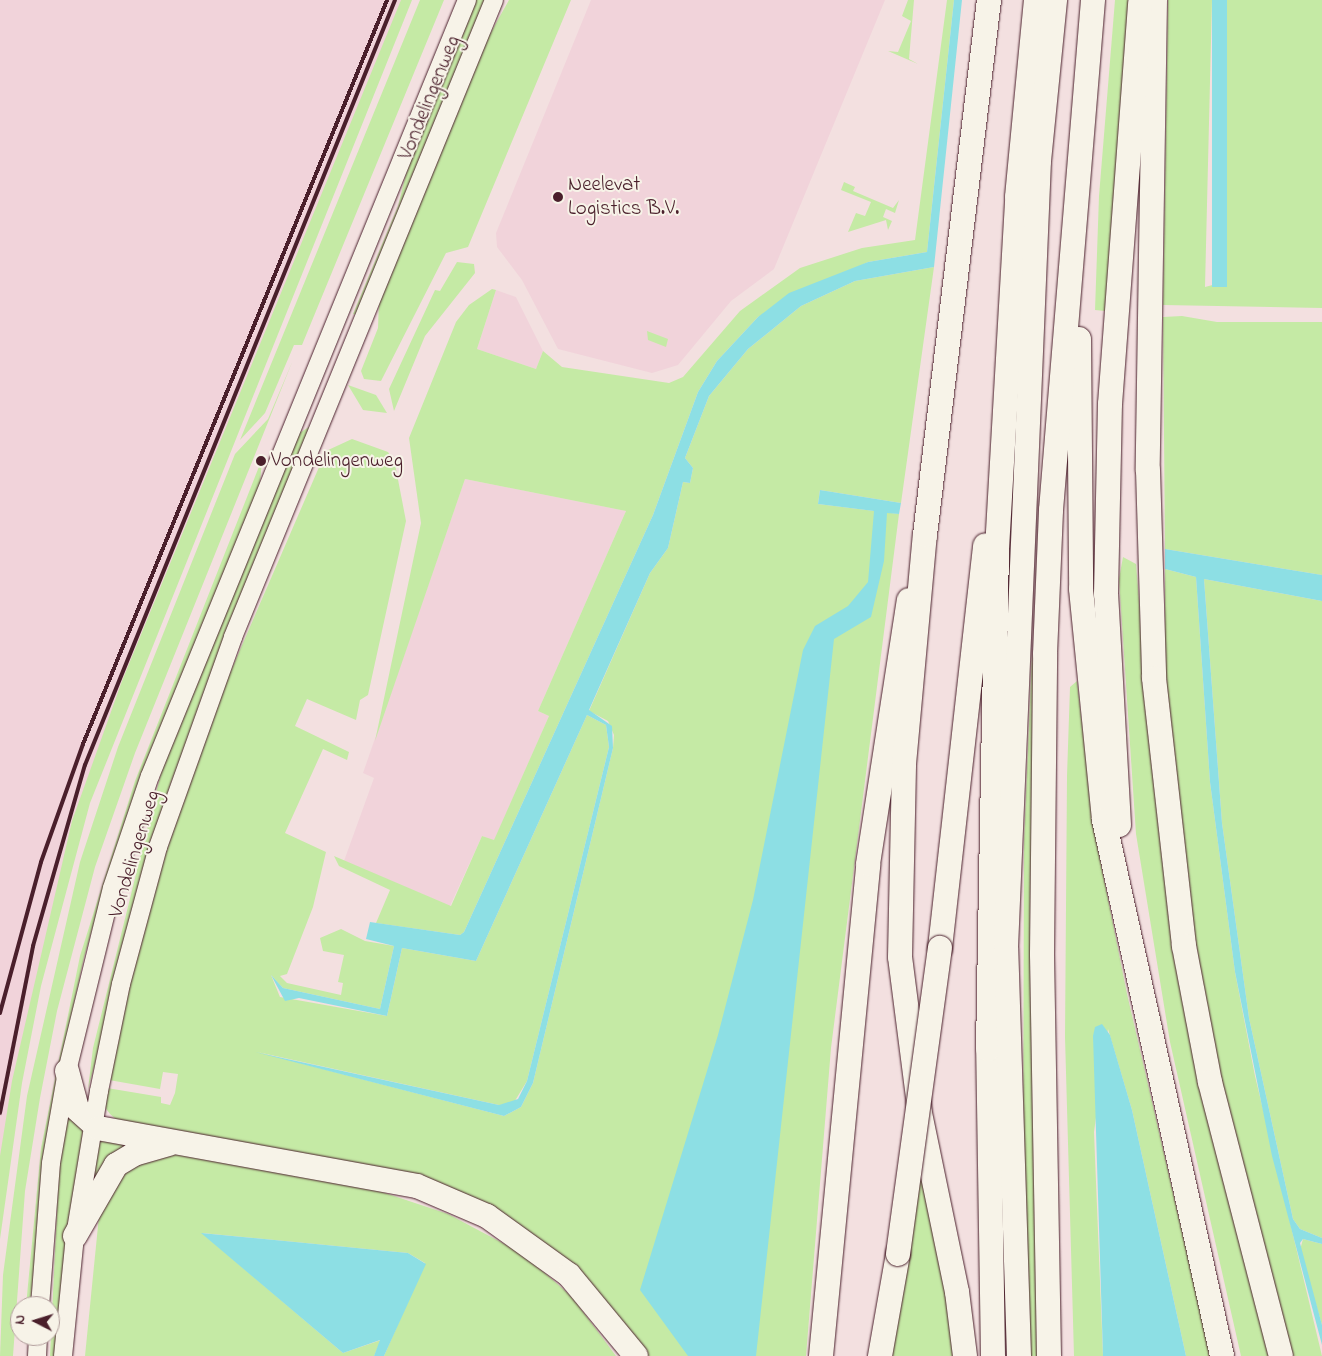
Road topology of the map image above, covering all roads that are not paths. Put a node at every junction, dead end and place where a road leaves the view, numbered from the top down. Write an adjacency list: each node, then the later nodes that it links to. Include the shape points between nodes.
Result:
1 (467, 0): 13 (main road, Vondelingenweg, via 150,776 91,961)
2 (494, 0): 14 (main road, Vondelingenweg, via 192,744 121,984)
3 (989, 0): 11 (highway)
4 (1036, 0): 10 (highway)
5 (1055, 0): 24 (highway, via 1039,161 1006,938)
6 (1093, 0): 9 (highway)
7 (1140, 0): 12 (highway, via 1110,404 1107,558)
8 (1155, 0): 27 (highway, via 1148,470 1154,678 1184,946 1210,1082)
9 (1085, 67): 12 (highway, via 1078,373 1081,589 1104,820); 25 (highway, via 1050,510 1045,654 1042,964)
10 (1002, 431): 21 (highway, bridge, via 940,948 898,1254); 23 (highway, via 989,973)
11 (927, 521): 20 (highway, via 902,627 868,864); 22 (highway, via 904,764 900,958 920,1112 957,1292)
12 (1124, 907): 26 (highway)
13 (67, 1071): 14 (highway, via 77,1110); 17 (main road, Vondelingenweg, via 52,1163)
14 (92, 1125): 15 (highway); 16 (main road, Vondelingenweg)
15 (182, 1143): 16 (highway, via 134,1154 116,1165); 19 (highway, via 417,1186 473,1210 545,1254 595,1304)
16 (75, 1236): 18 (main road, Vondelingenweg)
17 (41, 1296)
18 (64, 1356)
19 (636, 1356)
20 (821, 1356)
21 (880, 1356)
22 (965, 1356)
23 (993, 1356)
24 (1019, 1356)
25 (1049, 1356)
26 (1222, 1356)
27 (1281, 1356)

